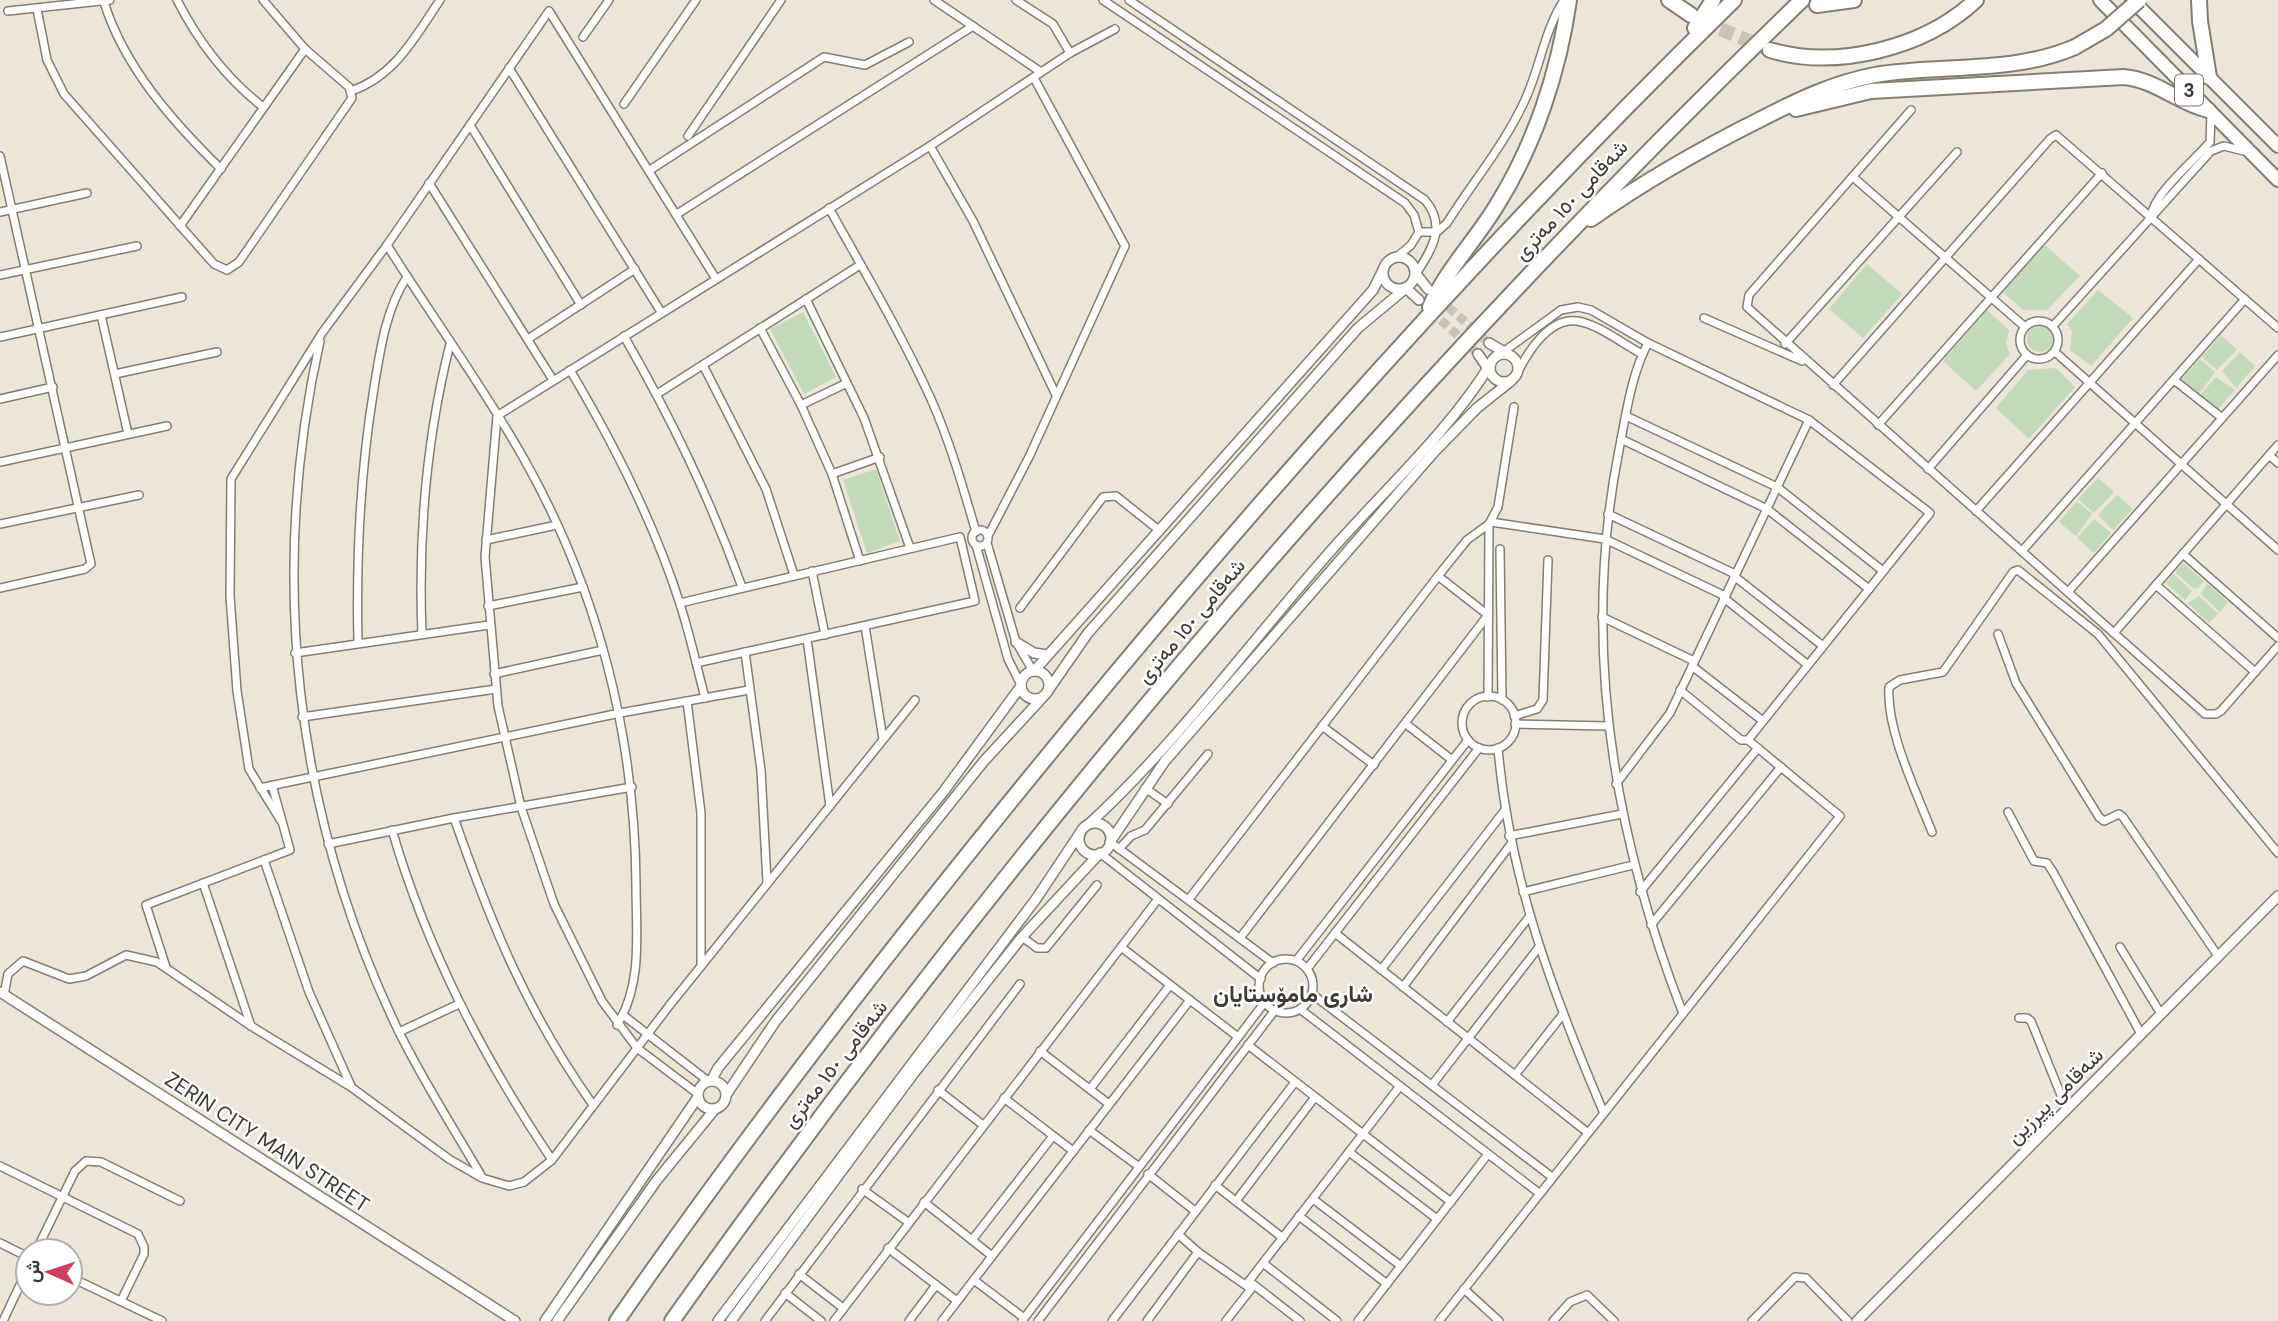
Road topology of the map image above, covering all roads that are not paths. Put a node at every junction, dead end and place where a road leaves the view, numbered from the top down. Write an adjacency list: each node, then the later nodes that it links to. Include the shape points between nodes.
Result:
1 (177, 0): 44 (street, via 224,70)
2 (263, 0): 34 (street)
3 (440, 0): 42 (street, via 395,65)
4 (609, 0): 32 (street)
5 (696, 0): 43 (street)
6 (781, 0): 49 (street)
7 (934, 0): 30 (street)
8 (1016, 0): 36 (street, via 1053,24)
9 (1102, 0): 29 (street)
10 (1129, 0): 25 (street)
11 (1563, 0): 70 (street, via 1519,112)
12 (1569, 0): 95 (highway, via 1550,87 1526,149 1498,204 1439,288)
13 (1669, 0): 28 (highway)
14 (1713, 0): 39 (highway)
15 (1734, 0): 39 (highway, شەقامی ١٥٠ مەتری)
16 (1802, 0): 71 (highway, شەقامی ١٥٠ مەتری, via 1652,145)
17 (1854, 0): 24 (highway)
18 (1976, 0): 35 (highway, via 1938,26 1880,49 1825,57)
19 (2100, 0): 46 (highway, 3)
20 (2132, 0): 40 (highway, 3)
21 (2139, 0): 47 (highway, bridge, via 2106,29 2075,47 2036,59 1851,81 1798,99)
22 (2199, 0): 40 (highway)
23 (107, 1): 26 (street); 55 (street, via 115,34 135,70)
24 (1817, 5)
25 (1140, 7): 29 (street); 70 (street, via 1418,194 1434,214)
26 (37, 9): 27 (street); 68 (street, via 47,60 64,94)
27 (8, 11)
28 (1690, 15)
29 (1129, 19): 69 (street, via 1405,203)
30 (973, 26): 38 (street); 65 (street)
31 (1115, 29): 36 (street)
32 (583, 37)
33 (909, 42): 56 (street, via 865,65 824,57)
34 (305, 49): 42 (street); 44 (street)
35 (1770, 50)
36 (1070, 53): 38 (street)
37 (509, 68): 48 (street); 56 (street, via 549,11); 78 (street)
38 (1041, 72): 41 (street)
39 (1657, 75): 95 (highway, شەقامی ١٥٠ مەتری)
40 (2209, 77): 51 (highway, 3)
41 (1034, 78): 50 (street); 130 (street, via 1125,246)
42 (351, 91): 68 (street, via 349,105 236,265 227,270 217,267)
43 (624, 104)
44 (263, 107): 55 (street)
45 (1912, 110): 58 (street)
46 (2209, 111): 47 (highway, via 2190,106 2151,82 2124,77 1871,91); 53 (highway, 3); 66 (street, via 2210,142 2162,194)
47 (1764, 117): 71 (highway, via 1651,177)
48 (470, 125): 60 (street); 92 (street)
49 (688, 136)
50 (930, 146): 62 (street); 130 (street, via 973,221)
51 (2278, 146)
52 (1957, 152): 67 (street)
53 (2251, 153): 59 (highway, 3); 66 (street, via 2214,148)
54 (0, 156): 63 (street)
55 (221, 169): 68 (street)
56 (650, 170): 65 (street)
57 (2102, 173): 66 (street); 75 (street, via 2061,137 2052,137); 88 (street)
58 (1853, 177): 67 (street); 109 (street, via 1747,297 1747,307)
59 (2278, 180)
60 (429, 183): 72 (street); 105 (street)
61 (87, 193): 63 (street)
62 (829, 208): 77 (street); 84 (street)
63 (12, 209): 64 (street); 79 (street)
64 (0, 212)
65 (677, 214): 84 (street)
66 (2151, 216): 76 (street); 97 (street)
67 (1900, 218): 75 (street); 109 (street)
68 (180, 226)
69 (1419, 232): 70 (street); 74 (street)
70 (1437, 232): 81 (street)
71 (1566, 236): 392 (highway, شەقامی ١٥٠ مەتری, via 1360,458 1052,819 826,1108)
72 (387, 245): 83 (street); 102 (street)
73 (137, 246): 79 (street)
74 (1398, 256): 80 (street, via 1387,262); 81 (street, via 1411,261)
75 (1945, 258): 88 (street); 127 (street)
76 (2199, 258): 90 (street); 126 (street)
77 (860, 265): 89 (street); 163 (street, via 932,401)
78 (635, 269): 92 (street); 93 (street)
79 (26, 270): 82 (street); 99 (street)
80 (1384, 270): 85 (street, via 1388,285); 162 (street, via 1373,290)
81 (1416, 274): 85 (street); 86 (street)
82 (0, 275)
83 (407, 277): 108 (street); 201 (street, via 397,292 378,359 359,489)
84 (716, 279): 93 (street)
85 (1406, 288): 91 (street); 218 (street, via 1358,328 1088,633)
86 (1428, 289)
87 (182, 298): 94 (street)
88 (1991, 298): 98 (street); 139 (street)
89 (807, 299): 100 (street); 125 (street)
90 (2245, 299): 101 (street); 124 (street)
91 (1419, 300)
92 (581, 305): 105 (street)
93 (662, 312): 103 (street)
94 (101, 315): 99 (street); 121 (street)
95 (1425, 318): 391 (highway, شەقامی ١٥٠ مەتری, via 1262,500 1006,806 816,1047)
96 (1704, 318): 118 (street)
97 (2053, 326): 98 (street, via 2038,321); 111 (street, via 2059,341)
98 (2025, 327): 115 (street, via 2021,345)
99 (40, 328): 104 (street); 128 (street)
100 (760, 328): 117 (street); 132 (street)
101 (2278, 328)
102 (322, 333): 206 (street, via 298,463 293,555); 246 (street, via 231,479 234,664 247,760)
103 (624, 336): 120 (street); 129 (street)
104 (0, 337)
105 (528, 339): 123 (street)
106 (1489, 343): 113 (street)
107 (1648, 343): 113 (street, via 1591,310 1574,307 1556,312); 114 (street); 137 (street)
108 (450, 344): 134 (street); 195 (street, via 437,398 423,502)
109 (1785, 344): 118 (street)
110 (217, 352): 121 (street)
111 (2055, 352): 115 (street, via 2038,359); 126 (street)
112 (1478, 354): 119 (street)
113 (1503, 354): 119 (street); 122 (street, via 1516,360)
114 (1642, 354): 122 (street, via 1586,324 1570,321 1540,339); 135 (street)
115 (2027, 355): 150 (street)
116 (2278, 355): 136 (street)
117 (703, 365): 129 (street); 177 (street, via 766,489)
118 (1811, 367): 127 (street)
119 (1489, 368): 122 (street, via 1498,382); 256 (street, via 1460,408)
120 (570, 370): 123 (street); 187 (street, via 633,486)
121 (115, 374): 141 (street)
122 (1514, 378): 247 (street, via 1435,452)
123 (553, 380): 134 (street)
124 (2174, 380): 136 (street); 138 (street)
125 (848, 383): 132 (street); 146 (street)
126 (2088, 384): 138 (street); 157 (street)
127 (1833, 386): 139 (street)
128 (53, 387): 131 (street); 144 (street)
129 (657, 394): 182 (street, via 717,517)
130 (1056, 395): 166 (street)
131 (0, 399)
132 (802, 405): 151 (street)
133 (1514, 407): 159 (street, via 1497,507)
134 (497, 416): 161 (street); 165 (street)
135 (1626, 416): 142 (street); 152 (street)
136 (2221, 417): 149 (street)
137 (1809, 420): 152 (street); 176 (street, via 1930,513)
138 (2134, 424): 149 (street); 171 (street)
139 (1878, 425): 150 (street)
140 (167, 426): 141 (street)
141 (128, 434): 144 (street)
142 (1621, 439): 156 (street); 158 (street)
143 (2278, 445): 145 (street)
144 (66, 447): 147 (street); 155 (street)
145 (2269, 455): 148 (street); 154 (street)
146 (880, 457): 151 (street); 168 (street)
147 (0, 461)
148 (2278, 463)
149 (2181, 465): 154 (street); 185 (street)
150 (1928, 469): 157 (street)
151 (832, 474): 174 (street)
152 (1777, 487): 156 (street); 176 (street)
153 (139, 495): 155 (street)
154 (2226, 505): 170 (street); 172 (street)
155 (80, 506): 160 (street); 183 (street, via 90,566)
156 (1767, 509): 178 (street); 184 (street)
157 (1976, 511): 171 (street)
158 (1608, 514): 164 (street); 178 (street)
159 (1490, 523): 164 (street); 179 (street, via 1468,540); 190 (street)
160 (0, 524)
161 (557, 525): 165 (street); 181 (street)
162 (1160, 531): 189 (street, via 1116,496 1104,497); 207 (street)
163 (976, 532): 166 (street, via 983,531); 167 (street)
164 (1605, 539): 186 (street); 191 (street)
165 (486, 540): 188 (street)
166 (988, 540): 167 (street); 200 (street)
167 (976, 545): 214 (street, via 1008,660)
168 (910, 548): 174 (street); 193 (street, via 960,537 975,601)
169 (1500, 549): 222 (street)
170 (2278, 550)
171 (2022, 551): 185 (street)
172 (2183, 554): 180 (street); 198 (street)
173 (1548, 559): 226 (street, via 1543,700 1537,709)
174 (860, 561): 175 (street)
175 (812, 571): 177 (street); 197 (street)
176 (1883, 571): 184 (street)
177 (794, 575): 182 (street)
178 (1735, 575): 186 (street); 202 (street)
179 (1438, 576): 190 (street); 229 (street)
180 (2156, 585): 194 (street); 212 (street)
181 (583, 587): 188 (street); 204 (street)
182 (742, 587): 187 (street)
183 (0, 588)
184 (1869, 589): 202 (street)
185 (2068, 592): 194 (street)
186 (1725, 597): 209 (street); 210 (street)
187 (680, 603): 208 (street)
188 (488, 606): 192 (street)
189 (1020, 608)
190 (1488, 615): 219 (street); 228 (street)
191 (1602, 617): 209 (street); 230 (street)
192 (489, 625): 195 (street); 213 (street)
193 (865, 626): 197 (street); 232 (street)
194 (2114, 633): 212 (street, via 2205,714 2221,710)
195 (422, 634): 201 (street)
196 (1998, 634): 284 (street, via 2016,683 2099,817 2104,821 2119,814 2123,817)
197 (825, 635): 199 (street)
198 (2278, 638)
199 (807, 639): 205 (street); 249 (street)
200 (1016, 642): 207 (street); 211 (street)
201 (358, 643): 206 (street)
202 (1823, 646): 210 (street)
203 (2278, 646): 212 (street)
204 (603, 650): 213 (street); 224 (street)
205 (745, 652): 208 (street); 216 (street)
206 (295, 653): 225 (street)
207 (1047, 655): 211 (street)
208 (696, 663): 220 (street)
209 (1693, 663): 217 (street); 227 (street)
210 (1808, 665): 227 (street)
211 (1034, 671): 214 (street, via 1026,674); 218 (street, via 1049,683)
212 (2255, 673)
213 (494, 674): 215 (street)
214 (1021, 685): 218 (street, via 1031,698); 319 (street, via 944,791)
215 (496, 689): 225 (street); 231 (street)
216 (749, 690): 220 (street); 269 (street, via 761,770)
217 (1680, 690): 234 (street, via 1741,740); 243 (street, via 1662,728)
218 (1045, 694): 327 (street, via 984,761 775,1022)
219 (1488, 697): 222 (street); 233 (street, via 1474,701 1464,714)
220 (705, 698): 223 (street)
221 (915, 700): 232 (street)
222 (1502, 700): 226 (street)
223 (687, 701): 224 (street); 287 (street, via 701,813)
224 (620, 713): 231 (street); 245 (street)
225 (302, 717): 242 (street)
226 (1515, 720): 230 (street); 236 (street, via 1510,740)
227 (1763, 721): 234 (street)
228 (1406, 724): 239 (street); 240 (street)
229 (1322, 726): 240 (street); 275 (street)
230 (1608, 726): 243 (street)
231 (504, 737): 242 (street); 250 (street)
232 (883, 739): 249 (street)
233 (1468, 740): 235 (street); 239 (street)
234 (1748, 740): 237 (street)
235 (1479, 748): 236 (street); 278 (street)
236 (1498, 748): 251 (street)
237 (1758, 748): 241 (street); 272 (street)
238 (1208, 754): 248 (street)
239 (1452, 760): 285 (street)
240 (1374, 765): 280 (street)
241 (1781, 767): 277 (street); 302 (street, via 1840,816)
242 (312, 777): 244 (street); 262 (street)
243 (1616, 784): 253 (street)
244 (272, 785): 246 (street); 255 (street)
245 (632, 787): 250 (street); 305 (street, via 635,976)
246 (260, 788): 255 (street)
247 (1145, 788): 248 (street); 261 (street)
248 (1168, 804): 263 (street, via 1145,830)
249 (831, 806): 269 (street)
250 (521, 807): 254 (street); 308 (street, via 554,904)
251 (1505, 810): 260 (street); 290 (street)
252 (2008, 812): 311 (street, via 2034,861 2047,863 2053,872)
253 (1622, 814): 260 (street); 267 (street)
254 (454, 818): 257 (street); 331 (street, via 506,958 544,1031)
255 (281, 821): 266 (street, via 290,850)
256 (1089, 824): 259 (street); 261 (street, via 1103,825)
257 (392, 830): 262 (street); 299 (street, via 410,891)
258 (1931, 832): 265 (street, via 1894,724 1889,687 1900,680 1943,672 2016,570 2098,634)
259 (1080, 833): 264 (street, via 1082,848 1090,854); 393 (street, via 1036,899)
260 (1510, 840): 271 (street); 294 (street)
261 (1110, 842): 263 (street); 264 (street)
262 (328, 844): 310 (street, via 373,974)
263 (1119, 849): 275 (street)
264 (1100, 853): 274 (street); 279 (street)
265 (2278, 853)
266 (264, 860): 268 (street); 323 (street, via 305,980)
267 (1633, 865): 271 (street); 272 (street)
268 (203, 883): 288 (street, via 146,905); 309 (street)
269 (767, 883): 287 (street)
270 (1097, 885): 279 (street, via 1046,948 1037,948)
271 (1523, 892): 276 (street)
272 (1640, 892): 277 (street)
273 (2278, 896): 284 (street, شەقامی پیرزین)
274 (1158, 899): 281 (street); 291 (street)
275 (1189, 899): 280 (street)
276 (1529, 917): 282 (street); 307 (street)
277 (1651, 925): 302 (street)
278 (1335, 933): 289 (street); 290 (street)
279 (1022, 937): 394 (street)
280 (1240, 938): 286 (street)
281 (1121, 947): 293 (street); 317 (street)
282 (1539, 947): 303 (street); 314 (street)
283 (2120, 947): 304 (street)
284 (2218, 956): 304 (street, شەقامی پیرزین)
285 (1296, 961): 286 (street); 289 (street)
286 (1273, 963): 291 (street)
287 (701, 966): 312 (street)
288 (167, 968): 295 (street, via 144,957 126,955 86,976 69,979 23,961 8,974); 309 (street)
289 (1307, 969): 296 (street)
290 (1381, 970): 294 (street)
291 (1261, 979): 298 (street)
292 (1020, 984): 325 (street)
293 (1170, 985): 297 (street); 324 (street)
294 (1403, 987): 307 (street)
295 (2, 993): 388 (street, ZERIN CITY MAIN STREET)
296 (1312, 993): 300 (street); 321 (street)
297 (1190, 1000): 313 (street); 330 (street)
298 (1265, 1002): 301 (street); 313 (street)
299 (458, 1004): 310 (street); 345 (street, via 509,1096)
300 (1300, 1009): 301 (street); 322 (street)
301 (1276, 1010): 315 (street)
302 (1682, 1011): 334 (street)
303 (1563, 1014): 318 (street); 334 (street)
304 (2161, 1014): 311 (street, شەقامی پیرزین)
305 (624, 1015): 308 (street); 312 (street)
306 (2019, 1018): 333 (street, via 2031,1021)
307 (1447, 1022): 314 (street)
308 (617, 1025): 316 (street)
309 (251, 1026): 323 (street)
310 (399, 1032): 350 (street)
311 (2141, 1034): 333 (street, شەقامی پیرزین)
312 (647, 1035): 316 (street); 319 (street)
313 (1238, 1037): 340 (street)
314 (1468, 1038): 318 (street); 321 (street)
315 (1248, 1045): 320 (street); 343 (street)
316 (637, 1048): 326 (street); 331 (street)
317 (1040, 1051): 324 (street); 329 (street)
318 (1515, 1075): 337 (street)
319 (709, 1081): 326 (street); 327 (street, via 722,1084)
320 (1295, 1082): 328 (street); 351 (street)
321 (1432, 1085): 349 (street)
322 (1400, 1086): 338 (street); 344 (street)
323 (351, 1087): 350 (street, via 428,1145)
324 (1090, 1089): 330 (street)
325 (938, 1090): 335 (street); 352 (street)
326 (698, 1095): 332 (street, via 704,1107); 389 (street)
327 (726, 1095): 332 (street)
328 (1315, 1097): 338 (street); 357 (street)
329 (1004, 1098): 335 (street); 339 (street)
330 (1109, 1104): 336 (street)
331 (593, 1105): 345 (street)
332 (715, 1109): 390 (street, via 657,1180)
333 (2067, 1110): 413 (street, شەقامی پیرزین)
334 (1603, 1111): 337 (street)
335 (984, 1125): 358 (street)
336 (1089, 1130): 341 (street); 347 (street)
337 (1587, 1132): 349 (street)
338 (1363, 1134): 342 (street); 359 (street)
339 (1053, 1136): 341 (street); 367 (street)
340 (1154, 1145): 343 (street); 347 (street)
341 (1073, 1151): 370 (street)
342 (1349, 1152): 355 (street); 362 (street)
343 (1164, 1153): 348 (street)
344 (1488, 1154): 353 (street); 359 (street)
345 (552, 1160): 350 (street, via 532,1177 509,1186)
346 (0, 1166): 354 (street)
347 (1139, 1166): 385 (street)
348 (1147, 1174): 360 (street); 400 (street)
349 (1552, 1177): 353 (street)
350 (482, 1178)
351 (1215, 1185): 357 (street); 360 (street)
352 (862, 1189): 363 (street); 373 (street)
353 (1539, 1193): 379 (street)
354 (62, 1197): 356 (street, via 78,1167 91,1160); 365 (street); 382 (street, via 131,1230 142,1240 144,1254)
355 (1312, 1199): 361 (street); 372 (street)
356 (180, 1201)
357 (1236, 1201): 366 (street)
358 (924, 1202): 363 (street); 367 (street)
359 (1451, 1202): 362 (street)
360 (1195, 1211): 364 (street)
361 (1299, 1216): 366 (street); 376 (street)
362 (1437, 1219): 372 (street)
363 (908, 1222): 368 (street)
364 (1178, 1234): 369 (street); 401 (street)
365 (43, 1237)
366 (1283, 1238): 371 (street)
367 (972, 1240): 370 (street)
368 (888, 1248): 377 (street); 384 (street)
369 (1198, 1252): 378 (street); 402 (street)
370 (992, 1256): 374 (street)
371 (1263, 1263): 378 (street); 405 (street)
372 (1401, 1266): 376 (street)
373 (799, 1274): 380 (street); 384 (street)
374 (974, 1280): 383 (street); 385 (street)
375 (84, 1284): 382 (street)
376 (1387, 1284): 406 (street)
377 (936, 1285): 383 (street); 398 (street)
378 (1250, 1285): 403 (street); 404 (street)
379 (1464, 1289): 407 (street); 408 (street)
380 (785, 1293): 395 (street); 396 (street)
381 (14, 1298): 386 (street)
382 (121, 1301): 387 (street)
383 (957, 1301): 399 (street)
384 (843, 1308): 397 (street)
385 (1023, 1320)
386 (3, 1321)
387 (162, 1321)
388 (515, 1321)
389 (545, 1321)
390 (557, 1321)
391 (617, 1321)
392 (671, 1321)
393 (718, 1321)
394 (731, 1321)
395 (765, 1321)
396 (821, 1321)
397 (834, 1321)
398 (909, 1321)
399 (942, 1321)
400 (1038, 1321)
401 (1112, 1321)
402 (1147, 1321)
403 (1226, 1321)
404 (1300, 1321)
405 (1337, 1321)
406 (1358, 1321)
407 (1438, 1321)
408 (1499, 1321)
409 (1553, 1321): 410 (street, via 1570,1302 1587,1295)
410 (1615, 1321)
411 (1752, 1321): 412 (street, via 1795,1277 1806,1278)
412 (1848, 1321)
413 (1857, 1321)

